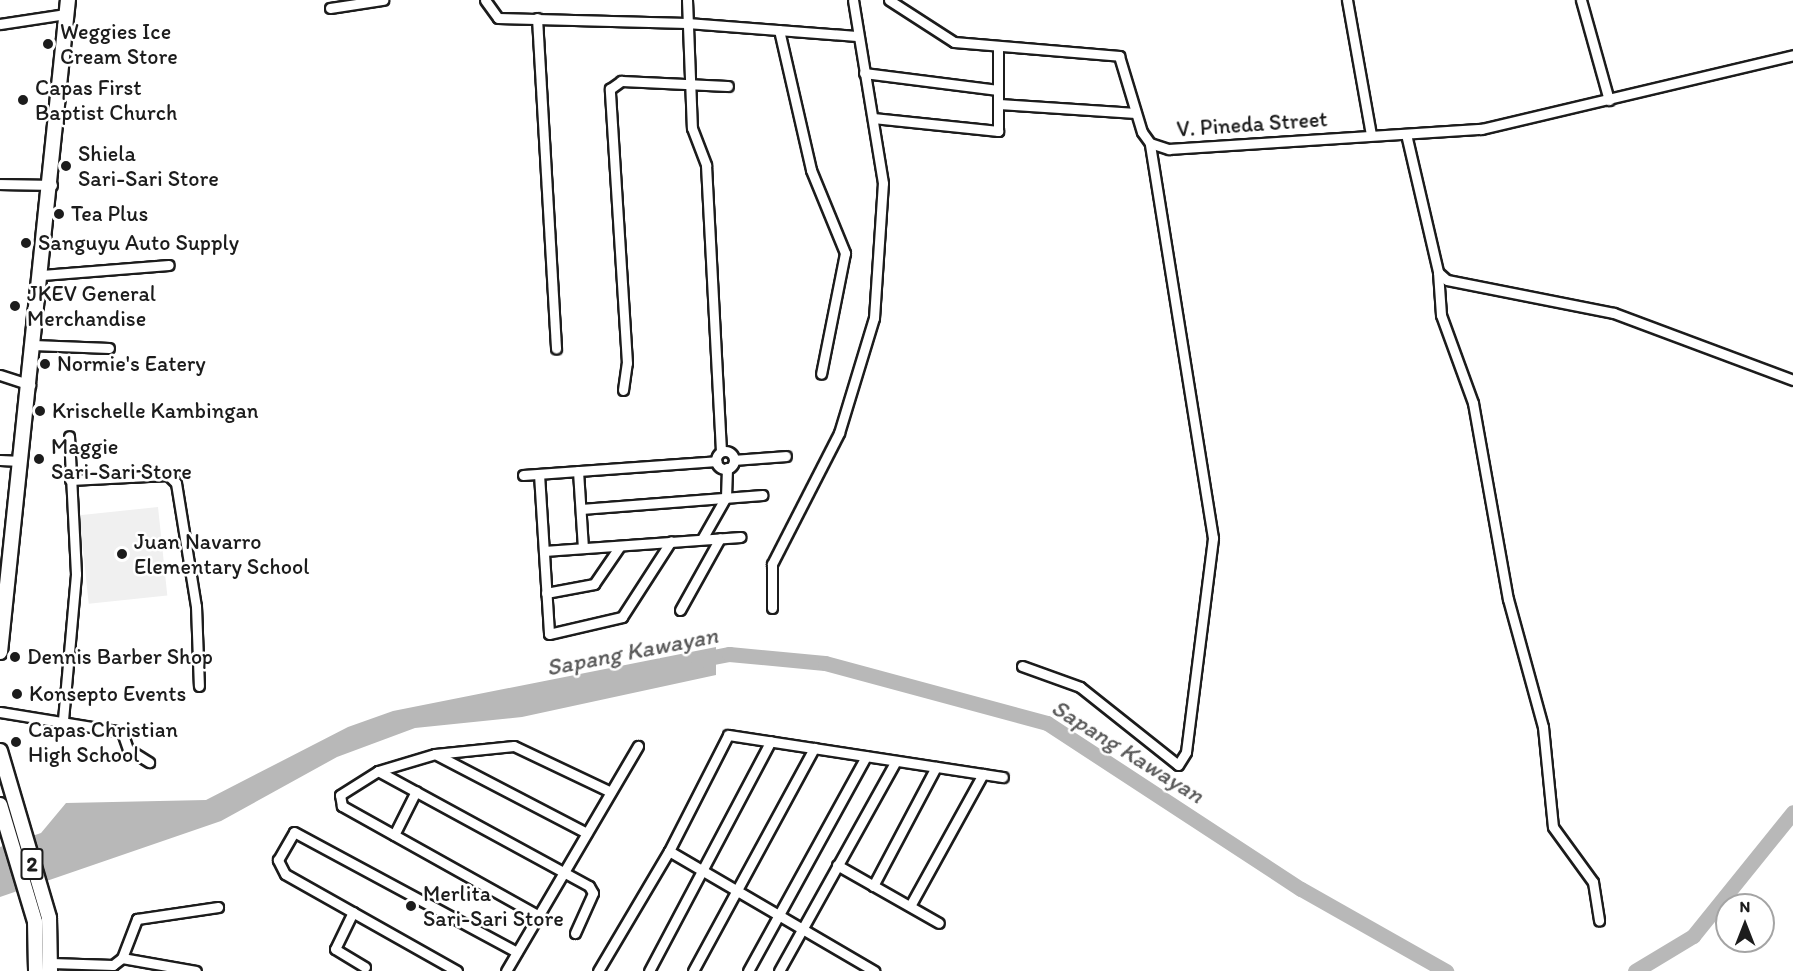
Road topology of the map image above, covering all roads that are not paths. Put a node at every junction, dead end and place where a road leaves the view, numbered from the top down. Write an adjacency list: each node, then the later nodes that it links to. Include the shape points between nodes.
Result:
1 (383, 0): 9 (street)
2 (485, 0): 10 (street, via 498,18)
3 (687, 0): 11 (street)
4 (853, 0): 14 (street)
5 (889, 0): 15 (street, V. Pineda Street, via 954,42)
6 (1347, 0): 26 (street)
7 (1581, 0): 21 (street)
8 (67, 7): 12 (street); 29 (highway)
9 (330, 8)
10 (537, 18): 11 (street); 35 (street)
11 (687, 23): 13 (street); 18 (street)
12 (0, 24)
13 (779, 30): 14 (street); 36 (street, via 808,161 845,253)
14 (857, 36): 17 (street)
15 (998, 48): 20 (street); 23 (street, V. Pineda Street, via 1119,56)
16 (1793, 55): 21 (street, V. Pineda Street)
17 (864, 73): 20 (street); 24 (street)
18 (688, 85): 19 (street); 40 (street, via 621,81 610,89 627,363); 42 (street, via 692,128 706,165)
19 (728, 86)
20 (998, 90): 22 (street)
21 (1609, 100): 25 (street, V. Pineda Street, via 1481,129)
22 (999, 104): 23 (street); 24 (street, via 998,130 993,132)
23 (1136, 113): 27 (street, V. Pineda Street)
24 (873, 118): 62 (street, via 883,197 874,318 838,433 771,564)
25 (1406, 134): 26 (street, V. Pineda Street); 31 (street)
26 (1371, 135): 27 (street, V. Pineda Street, via 1183,148)
27 (1150, 143): 65 (street, via 1213,538 1186,752 1178,765 1080,687)
28 (0, 184): 29 (street)
29 (52, 185): 32 (highway)
30 (169, 265): 32 (street)
31 (1438, 272): 38 (street, via 1471,287 1614,313); 98 (street, via 1441,315 1473,403 1508,599 1543,727 1553,827 1593,882)
32 (42, 275): 33 (highway)
33 (33, 345): 34 (street); 39 (highway)
34 (109, 348)
35 (556, 348)
36 (821, 374)
37 (0, 375): 39 (street)
38 (1793, 380)
39 (30, 385): 45 (highway)
40 (623, 390)
41 (69, 436): 50 (street)
42 (722, 455): 46 (street); 46 (street); 47 (street)
43 (786, 456): 46 (street)
44 (0, 459): 45 (street)
45 (21, 461): 64 (highway)
46 (731, 464): 52 (street)
47 (578, 471): 48 (street); 53 (street)
48 (539, 474): 49 (street); 60 (street)
49 (524, 475)
50 (70, 480): 66 (street, via 168,475 176,483 193,572); 68 (street, via 75,595)
51 (762, 495): 52 (street)
52 (726, 497): 53 (street); 56 (street)
53 (581, 509): 59 (street)
54 (741, 537): 55 (street)
55 (720, 538): 56 (street); 63 (street)
56 (702, 539): 57 (street)
57 (671, 541): 58 (street); 61 (street, via 622,617 549,634)
58 (620, 546): 59 (street); 61 (street, via 594,584)
59 (583, 548): 60 (street)
60 (544, 551): 61 (street)
61 (546, 593)
62 (772, 608)
63 (680, 610)
64 (0, 652)
65 (1022, 666)
66 (199, 686)
67 (0, 712): 68 (street)
68 (63, 720): 76 (street, via 122,732 128,749)
69 (771, 741): 71 (street); 86 (street, via 724,738); 88 (street)
70 (638, 746): 82 (street)
71 (814, 748): 74 (street); 91 (street)
72 (0, 751): 97 (highway, 2)
73 (435, 754): 78 (street); 82 (street, via 514,746); 84 (street)
74 (866, 756): 75 (street); 95 (street)
75 (896, 761): 77 (street); 87 (street)
76 (149, 762)
77 (936, 767): 79 (street); 90 (street)
78 (378, 771): 81 (street); 85 (street, via 340,795 339,801)
79 (983, 774): 80 (street); 92 (street)
80 (1003, 777)
81 (416, 791): 85 (street); 89 (street)
82 (610, 792): 84 (street)
83 (1, 811): 97 (highway, 2)
84 (587, 833): 89 (street)
85 (393, 835): 96 (street)
86 (669, 851): 88 (street); 110 (street)
87 (837, 865): 90 (street); 100 (street)
88 (703, 870): 91 (street); 111 (street)
89 (564, 873): 96 (street); 101 (street, via 593,889)
90 (873, 886): 92 (street)
91 (736, 890): 95 (street); 112 (street)
92 (910, 906): 99 (street)
93 (218, 907): 103 (street, via 137,919)
94 (353, 912): 102 (street, via 279,868 279,857 294,832); 105 (street, via 335,949); 108 (street)
95 (778, 914): 100 (street); 113 (street)
96 (538, 916): 102 (street)
97 (42, 920): 104 (highway, 2); 106 (highway, 2)
98 (1599, 921)
99 (939, 922)
100 (803, 927): 114 (street); 115 (street)
101 (575, 933)
102 (517, 952): 109 (street)
103 (122, 958): 104 (street, via 113,965); 107 (street)
104 (50, 967)
105 (365, 967)
106 (36, 971)
107 (196, 971)
108 (457, 971)
109 (506, 971)
110 (598, 971)
111 (649, 971)
112 (693, 971)
113 (748, 971)
114 (779, 971)
115 (874, 971)

